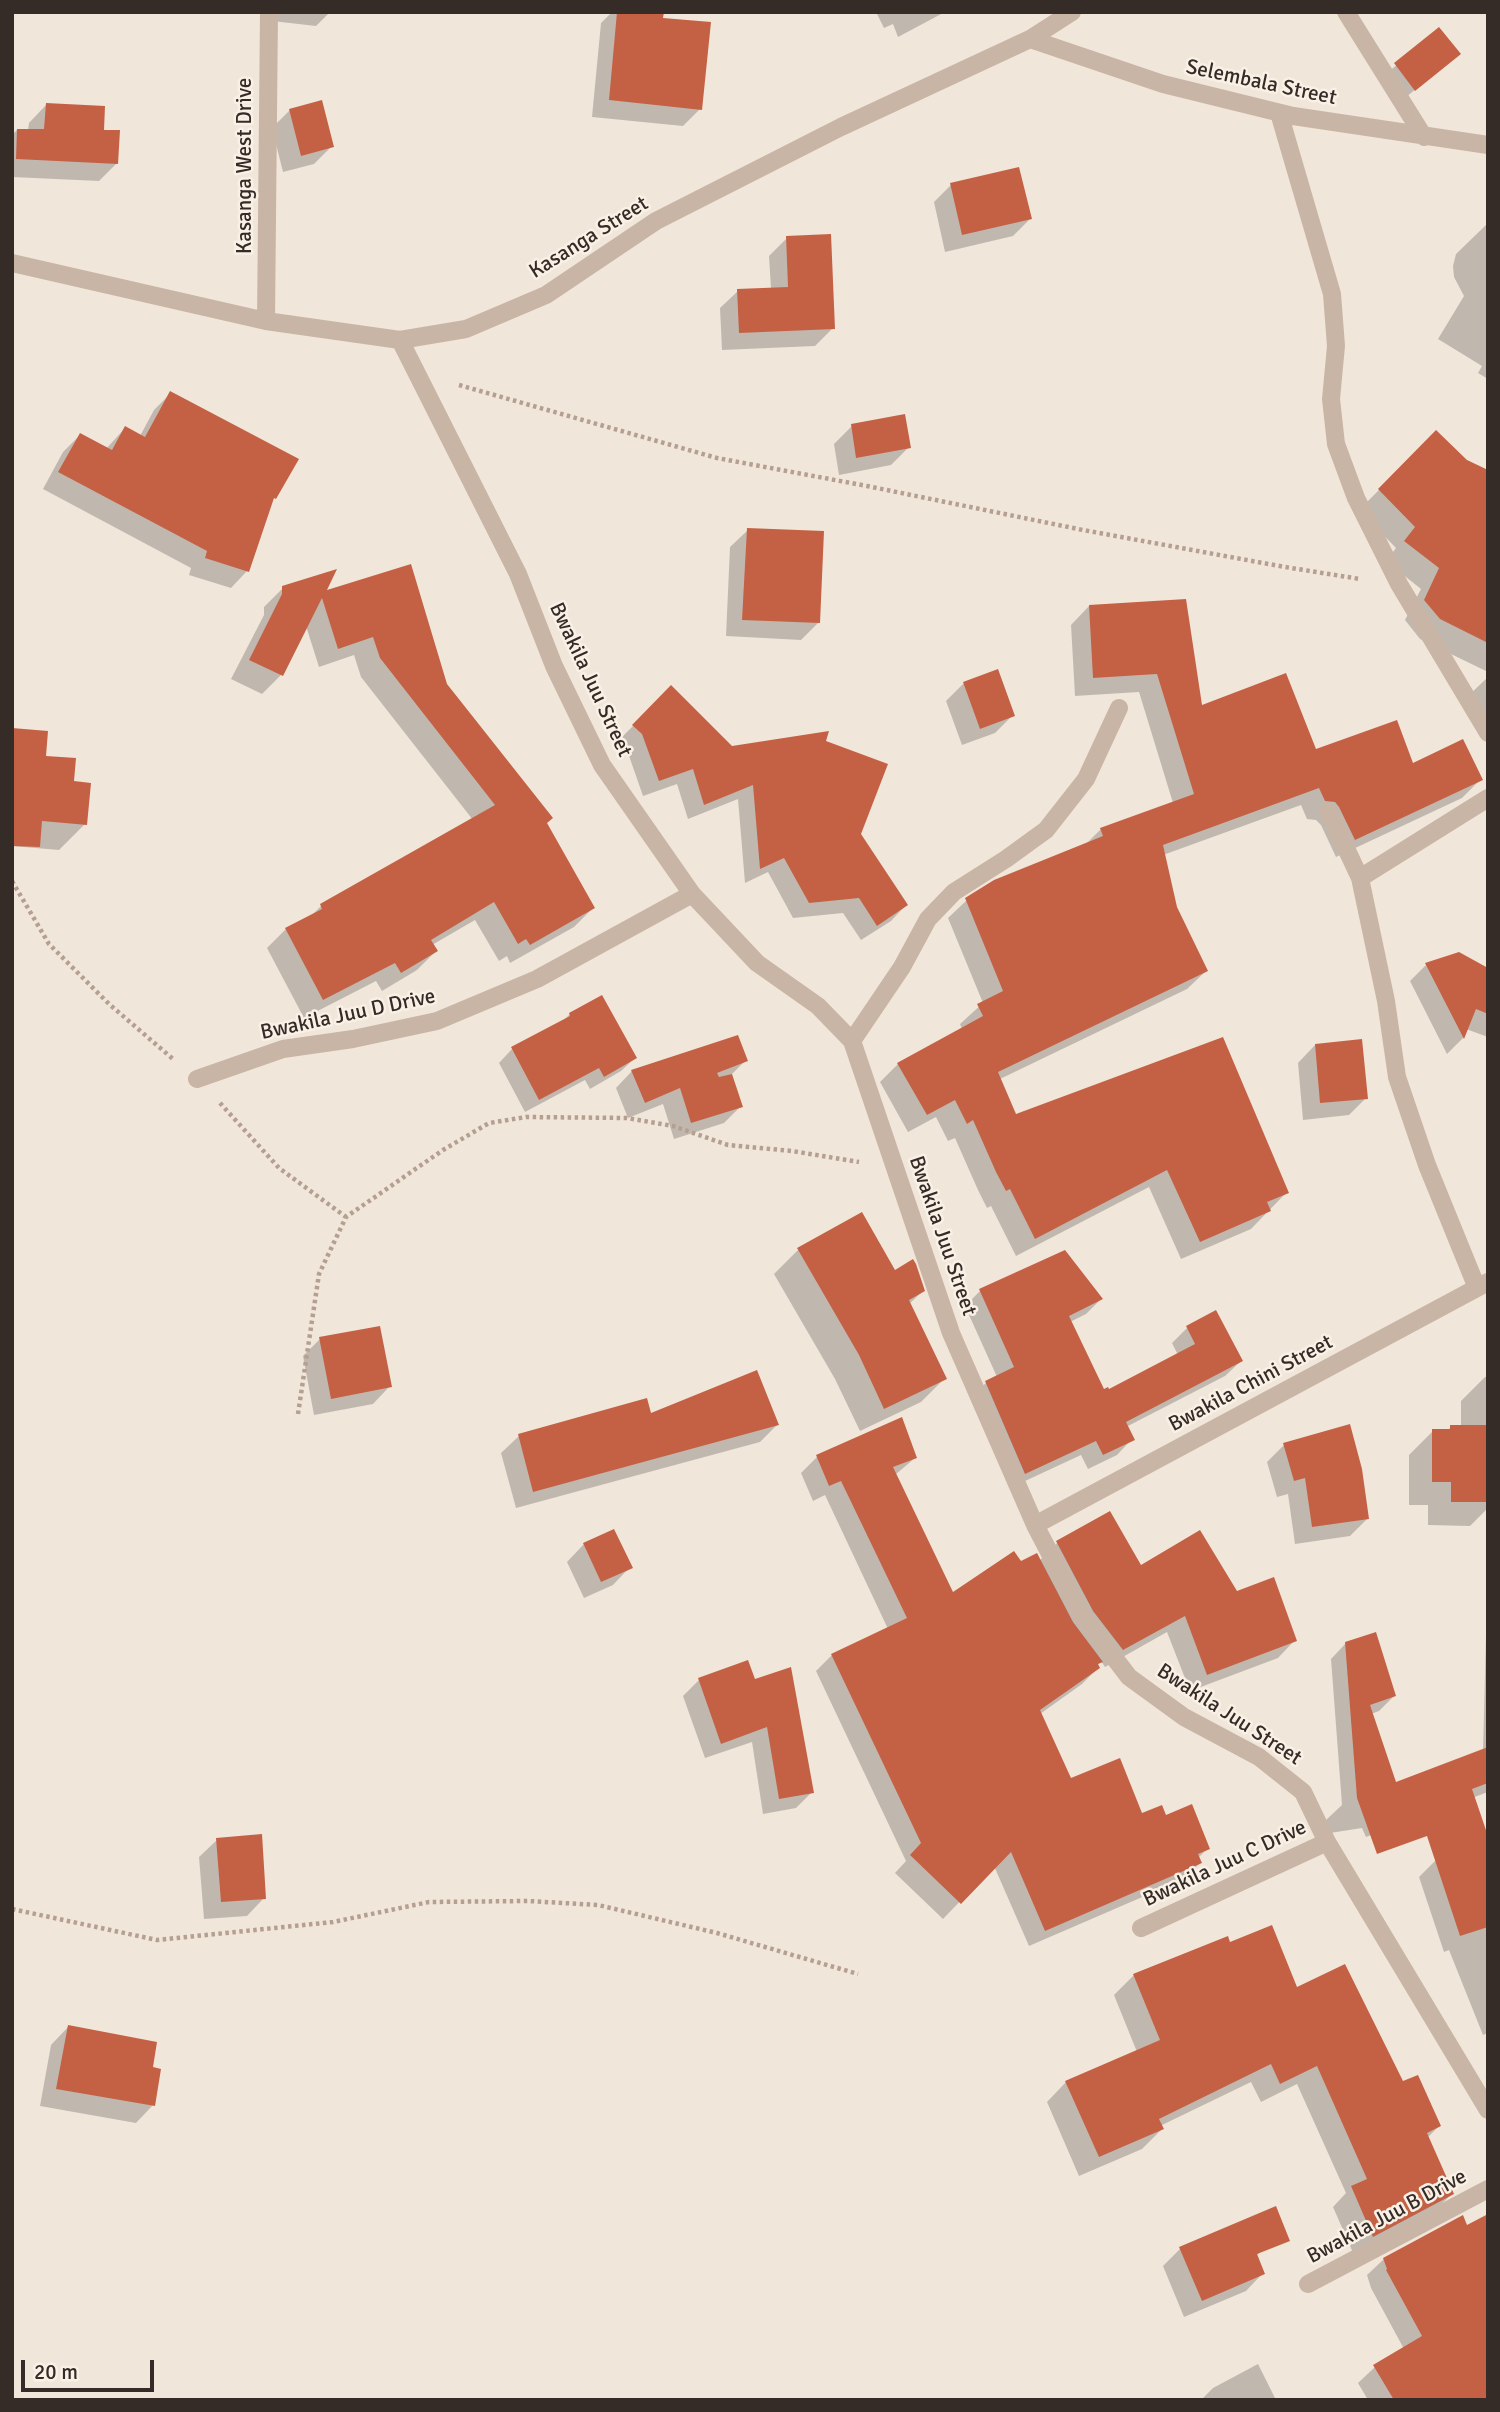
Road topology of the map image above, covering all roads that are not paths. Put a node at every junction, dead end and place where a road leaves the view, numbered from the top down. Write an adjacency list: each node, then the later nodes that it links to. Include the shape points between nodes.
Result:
1 (269, 12): 9 (street, Kasanga West Drive)
2 (1072, 12): 4 (street, Kasanga Street)
3 (1346, 12): 6 (street)
4 (1030, 39): 5 (street, Selembala Street, via 1163,84); 10 (street, Kasanga Street, via 841,127 656,221 545,295 466,328)
5 (1279, 113): 6 (street, Selembala Street); 12 (street, via 1332,294 1336,346 1331,398 1336,444 1356,498 1399,584)
6 (1424, 137): 7 (street, Selembala Street)
7 (1488, 145)
8 (12, 264): 9 (street, Kasanga Street)
9 (266, 321): 10 (street, Kasanga Street)
10 (400, 340): 16 (street, Bwakila Juu Street, via 518,574 554,666 602,765)
11 (1119, 708): 17 (street, via 1086,779 1046,831 954,892 928,919)
12 (1488, 733)
13 (1488, 799): 15 (street)
14 (1329, 812): 15 (street)
15 (1360, 878): 19 (street, via 1397,1077 1427,1165)
16 (692, 894): 17 (street, Bwakila Juu Street, via 757,963 818,1006); 18 (street, Bwakila Juu D Drive, via 537,979 437,1021 283,1049)
17 (852, 1041): 20 (street, Bwakila Juu Street, via 951,1333)
18 (197, 1079)
19 (1483, 1285): 20 (street, Bwakila Chini Street)
20 (1035, 1525): 21 (street, Bwakila Juu Street, via 1083,1617 1129,1677 1184,1717 1259,1757 1303,1792)
21 (1328, 1842): 22 (street, Bwakila Juu C Drive); 23 (street, Bwakila Juu Street)
22 (1140, 1928)
23 (1488, 2110)
24 (1488, 2189): 25 (street, Bwakila Juu B Drive)
25 (1308, 2284)

